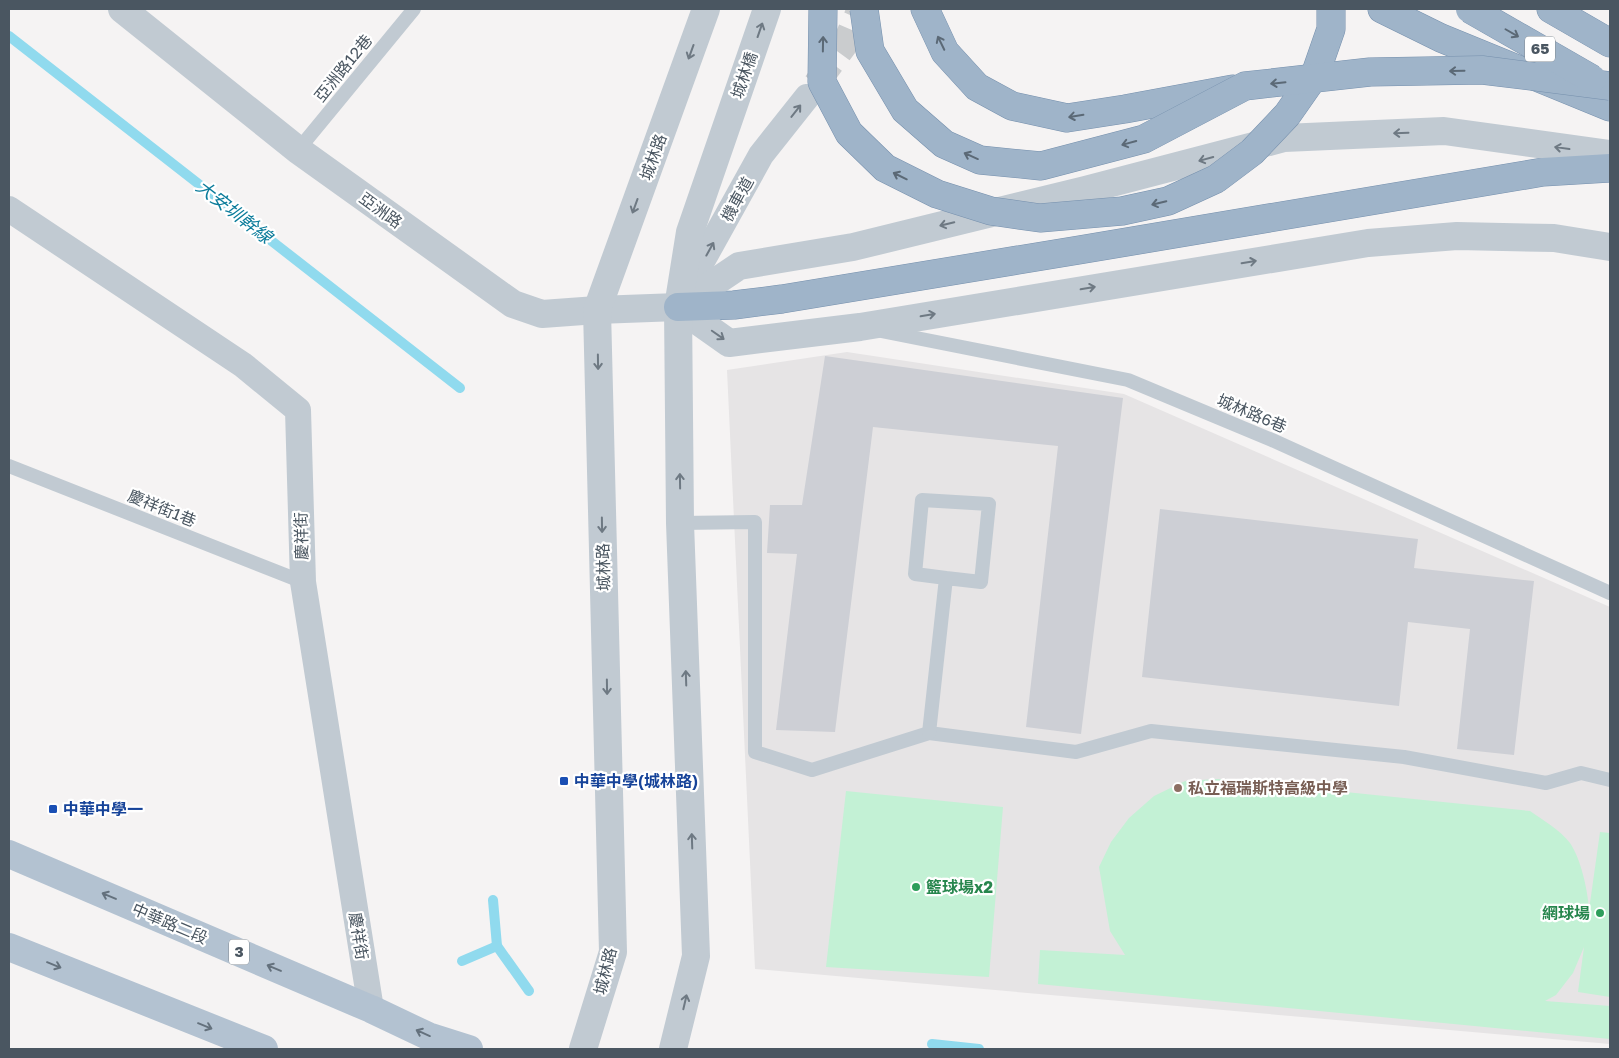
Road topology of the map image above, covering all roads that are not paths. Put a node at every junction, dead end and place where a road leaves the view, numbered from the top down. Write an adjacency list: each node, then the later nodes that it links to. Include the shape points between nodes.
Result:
1 (122, 9): 19 (street, 亞洲路)
2 (414, 9): 19 (lane, 亞洲路12巷)
3 (706, 9): 25 (street, 城林路, one-way to 25)
4 (767, 9): 24 (street, 城林橋, one-way to 4, via 690,232)
5 (823, 9): 8 (highway, one-way to 5, bridge, via 1331,29 1315,75 1287,115 1252,152 1216,179 1168,201 1122,211 1040,218 990,211 938,194 885,168 848,133 822,82)
6 (864, 9): 15 (highway, one-way to 6, bridge, via 1144,139 1042,166 980,160 944,144 905,110 870,51)
7 (924, 9): 15 (highway, one-way to 7, bridge, via 1067,118 1012,106 976,88 945,52)
8 (1330, 9)
9 (1382, 9): 18 (highway, via 1440,38)
10 (1470, 9): 16 (highway, 65, one-way to 16, bridge)
11 (1551, 9): 14 (highway)
12 (1574, 9): 13 (street)
13 (1610, 28)
14 (1610, 42)
15 (1245, 86): 16 (highway, one-way to 15, bridge, via 1482,70 1370,72)
16 (1610, 88)
17 (807, 97): 24 (street, 機車道, one-way to 17, via 761,155)
18 (1610, 106)
19 (298, 150): 25 (street, 亞洲路, via 513,304 542,314)
20 (1610, 154): 24 (street, one-way to 24, via 1444,132 1284,138 853,247 739,266)
21 (1610, 168): 24 (highway, via 1543,172 782,299 734,305)
22 (9, 209): 30 (street, 慶祥街, via 243,365 298,410)
23 (1610, 248): 26 (street, one-way to 23, via 1368,243 1457,236 1554,238)
24 (678, 306): 25 (street, 亞洲路); 26 (street, one-way to 26, via 729,343); 28 (street, one-way to 24)
25 (597, 310): 39 (street, 城林路, one-way to 39, via 614,952)
26 (860, 327): 31 (lane, 城林路6巷, via 1128,380 1272,440)
27 (9, 466): 30 (lane, 慶祥街1巷)
28 (680, 523): 32 (lane, via 755,522 756,752 812,770); 40 (street, one-way to 28, via 696,956)
29 (946, 578): 29 (lane, via 981,582 989,504 922,500 915,574); 32 (lane)
30 (303, 582): 36 (street, 慶祥街)
31 (1610, 592)
32 (930, 733): 33 (lane, via 1076,752 1151,731 1404,757 1546,783 1581,773)
33 (1610, 780)
34 (9, 854): 36 (main road, 中華路二段 / 3, one-way to 34)
35 (9, 947): 37 (main road, one-way to 37)
36 (371, 1009): 38 (main road, 中華路二段 / 3, one-way to 36, via 428,1036)
37 (262, 1049)
38 (469, 1049)
39 (583, 1049)
40 (673, 1049)

